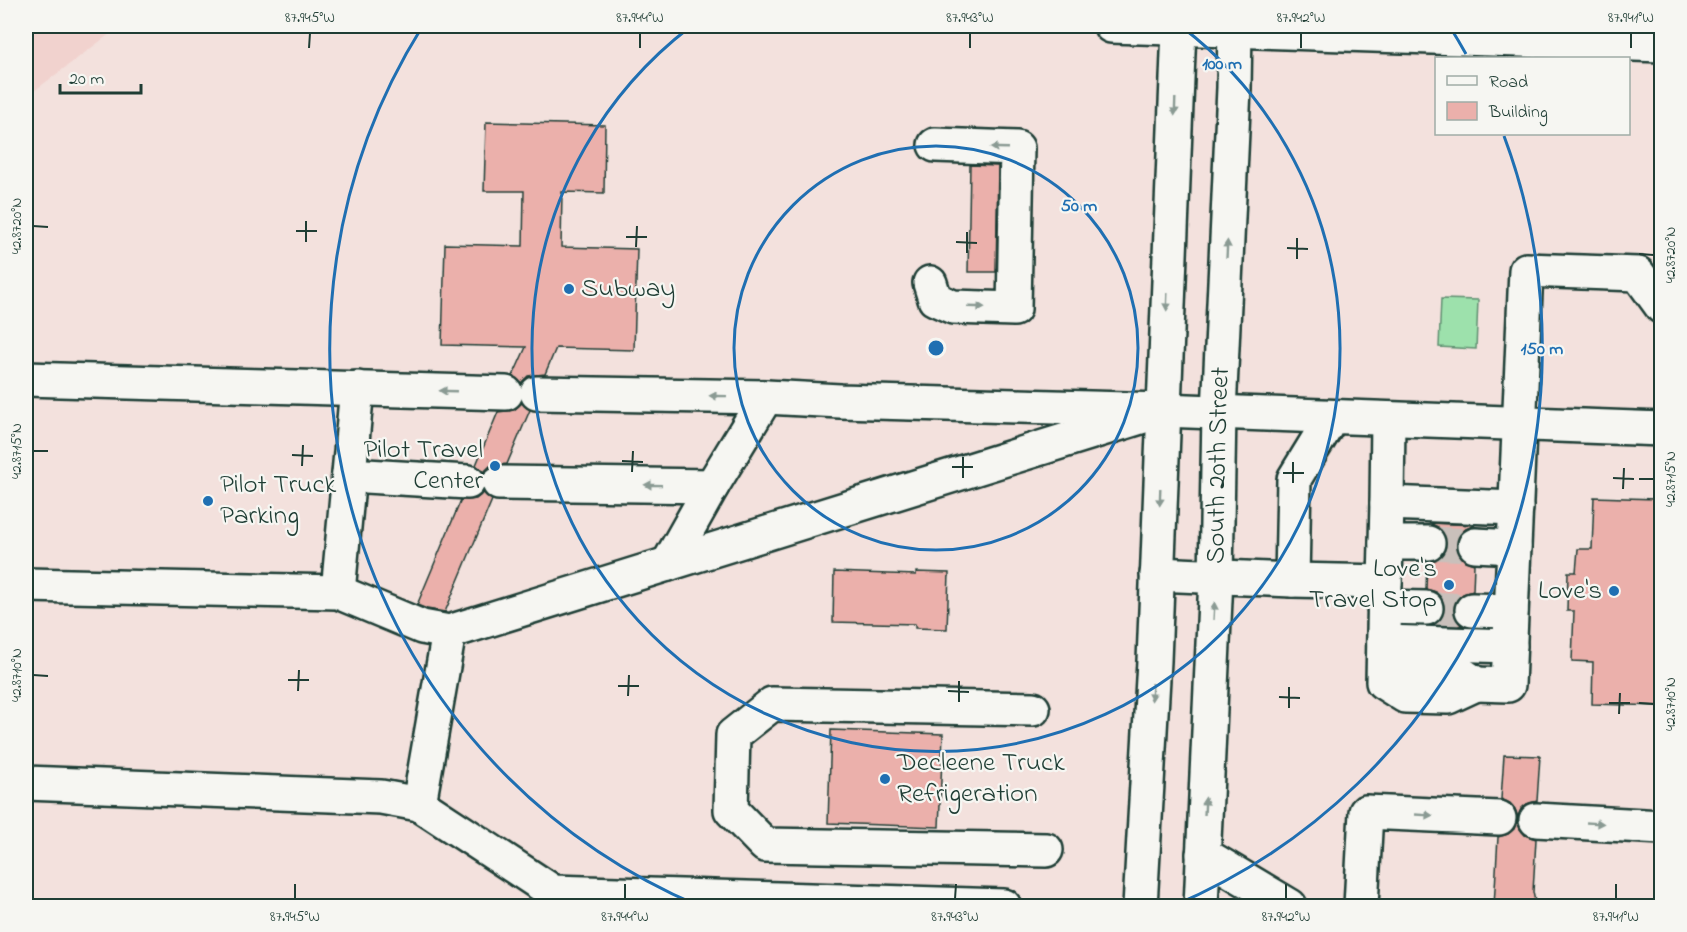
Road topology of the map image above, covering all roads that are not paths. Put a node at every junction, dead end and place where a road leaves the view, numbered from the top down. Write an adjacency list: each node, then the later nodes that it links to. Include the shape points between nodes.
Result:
1 (1111, 26): 2 (street)
2 (1180, 27): 3 (street); 11 (street, one-way to 11)
3 (1235, 27): 4 (street); 12 (street, South 20th Street, one-way to 3)
4 (1662, 45)
5 (935, 145): 6 (street, one-way to 5, via 935,299 953,307 1014,309 1017,148)
6 (930, 283)
7 (1662, 307): 15 (street, via 1638,274 1526,270)
8 (26, 379): 9 (street)
9 (357, 388): 10 (street, one-way to 9); 17 (street)
10 (766, 397): 11 (street); 18 (street)
11 (1163, 410): 12 (street); 25 (street); 26 (street, one-way to 26)
12 (1219, 412): 13 (street); 27 (street, South 20th Street)
13 (1332, 417): 14 (street); 28 (street, via 1294,479)
14 (1388, 419): 15 (street); 19 (street)
15 (1519, 424): 16 (street); 20 (street)
16 (1662, 429)
17 (349, 475): 18 (street, one-way to 17, via 484,483); 30 (street)
18 (712, 486): 25 (street)
19 (1387, 503): 20 (street); 21 (street)
20 (1516, 508): 24 (street)
21 (1386, 543): 22 (street); 31 (street)
22 (1428, 543)
23 (1475, 545): 24 (street)
24 (1514, 547): 34 (street)
25 (668, 564): 35 (street)
26 (1156, 574): 27 (street); 47 (street, one-way to 47)
27 (1216, 578): 28 (street); 45 (street, South 20th Street, one-way to 27)
28 (1292, 580): 31 (street)
29 (26, 585): 30 (street)
30 (338, 592): 35 (street, via 422,627)
31 (1384, 594): 32 (street); 36 (street)
32 (1426, 608)
33 (1472, 610): 34 (street)
34 (1511, 610): 37 (street)
35 (449, 632): 40 (street)
36 (1384, 642): 37 (street); 37 (street, via 1383,682 1407,669 1454,669 1476,684 1508,686)
37 (1510, 646)
38 (1033, 709): 44 (street, via 772,704 733,735 731,810 765,845)
39 (26, 783): 40 (street, via 381,797)
40 (419, 804): 46 (street, via 553,892)
41 (1500, 818): 50 (street, one-way to 41, via 1366,812)
42 (1536, 820): 43 (street, one-way to 43)
43 (1662, 827)
44 (1046, 850)
45 (1203, 854): 48 (street, South 20th Street); 49 (street)
46 (1004, 906)
47 (1140, 906)
48 (1201, 906)
49 (1290, 906)
50 (1361, 906)

